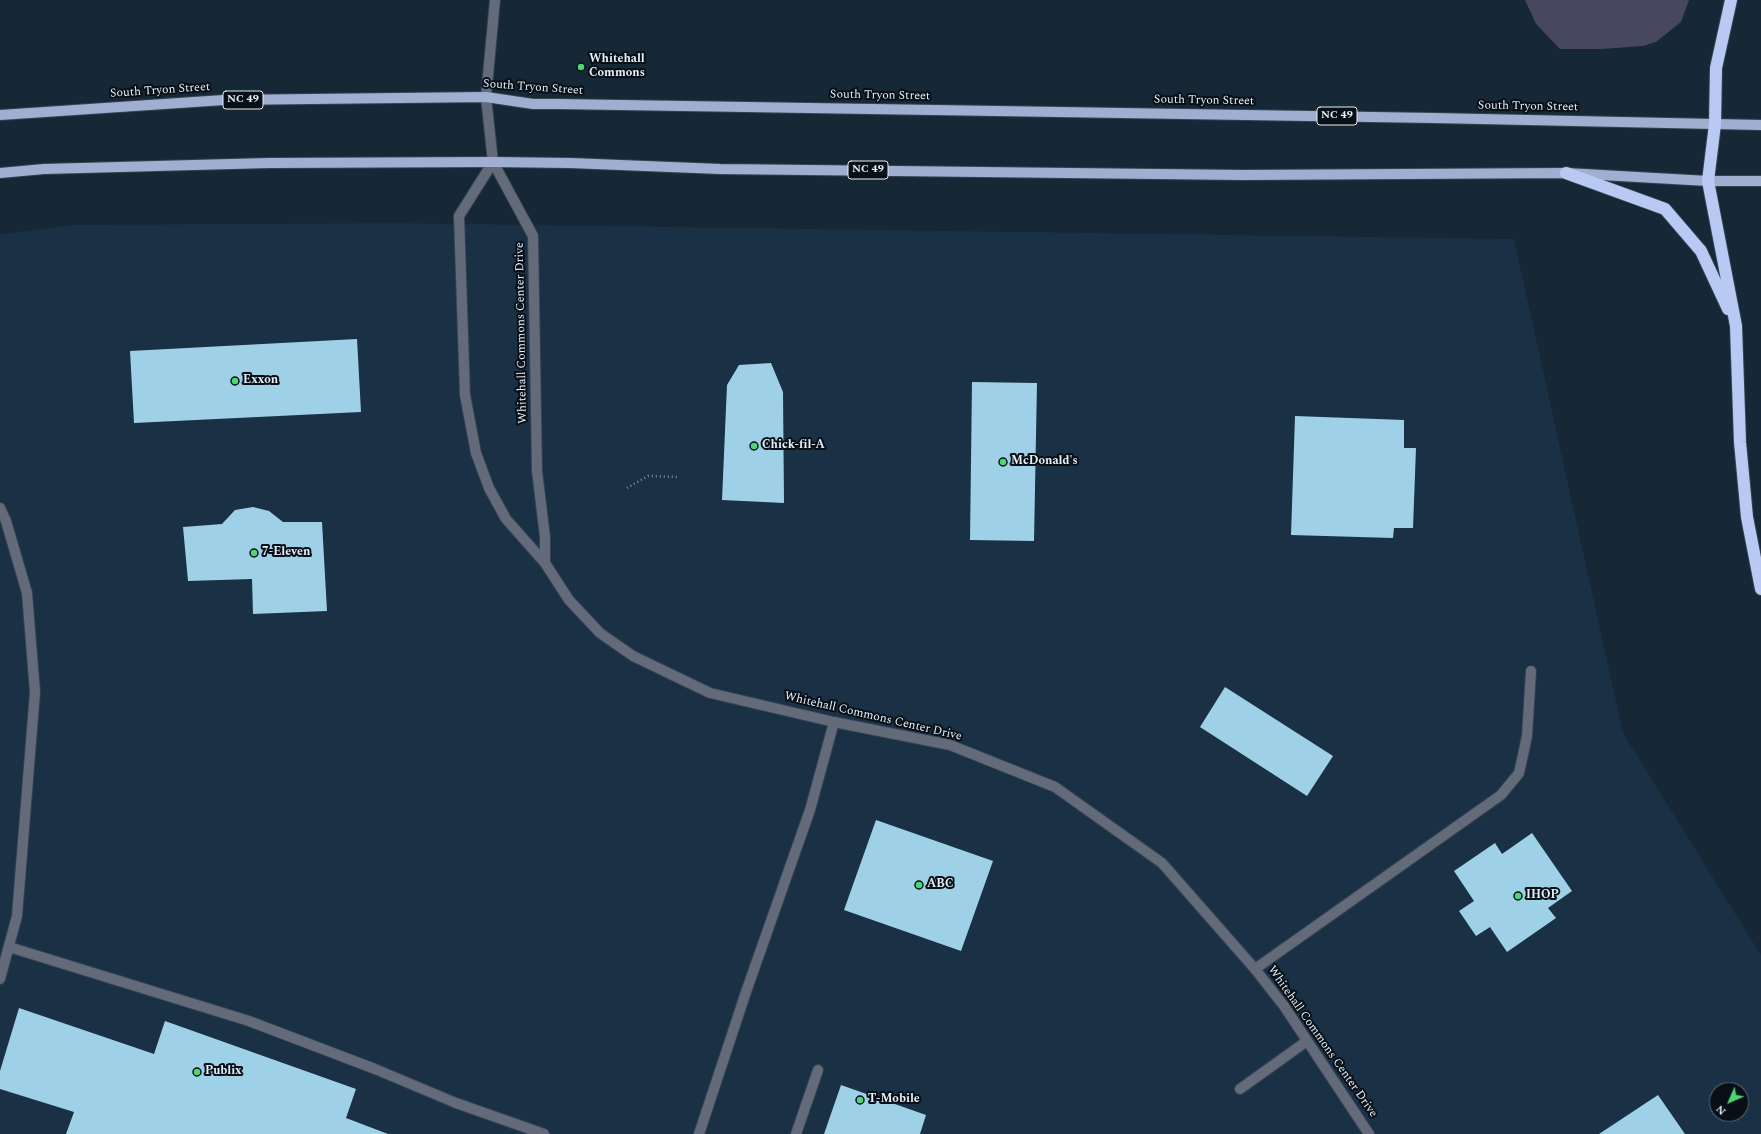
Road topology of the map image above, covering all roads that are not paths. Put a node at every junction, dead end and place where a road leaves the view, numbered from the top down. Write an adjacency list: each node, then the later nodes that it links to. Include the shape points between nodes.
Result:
1 (494, 0): 3 (street)
2 (1731, 0): 5 (highway, via 1716,68)
3 (486, 97): 4 (main road, South Tryon Street / NC 49, via 224,100); 5 (main road, South Tryon Street / NC 49, via 533,104); 7 (street)
4 (0, 115)
5 (1715, 124): 6 (main road, South Tryon Street / NC 49); 10 (highway)
6 (1761, 125)
7 (493, 162): 8 (main road, NC 49, via 268,163 44,169); 9 (main road, NC 49, via 720,169 1243,174); 14 (street, Whitehall Commons Center Drive, via 533,236 537,471 545,537); 14 (street, Whitehall Commons Center Drive, via 459,216 465,395 476,453 488,488 506,519)
8 (0, 173)
9 (1566, 173): 10 (main road, NC 49); 12 (highway, via 1665,209 1701,251)
10 (1708, 181): 11 (main road, NC 49); 12 (highway)
11 (1761, 182)
12 (1736, 326): 15 (highway, via 1740,449 1747,517)
13 (0, 508): 18 (street, via 27,593 36,692 17,916)
14 (545, 563): 17 (street, Whitehall Commons Center Drive, via 569,600 600,633 633,656 710,693)
15 (1761, 589)
16 (1531, 671): 19 (street, via 1527,736 1522,761 1519,773 1501,795)
17 (834, 722): 19 (street, Whitehall Commons Center Drive, via 950,745 1055,787 1162,863); 25 (street, via 810,810)
18 (9, 947): 20 (street); 24 (street, via 249,1021 456,1103)
19 (1255, 969): 21 (street, Whitehall Commons Center Drive)
20 (0, 979)
21 (1307, 1041): 23 (street); 27 (street, Whitehall Commons Center Drive)
22 (818, 1070): 26 (street)
23 (1240, 1089)
24 (544, 1134)
25 (699, 1134)
26 (796, 1134)
27 (1369, 1134)

